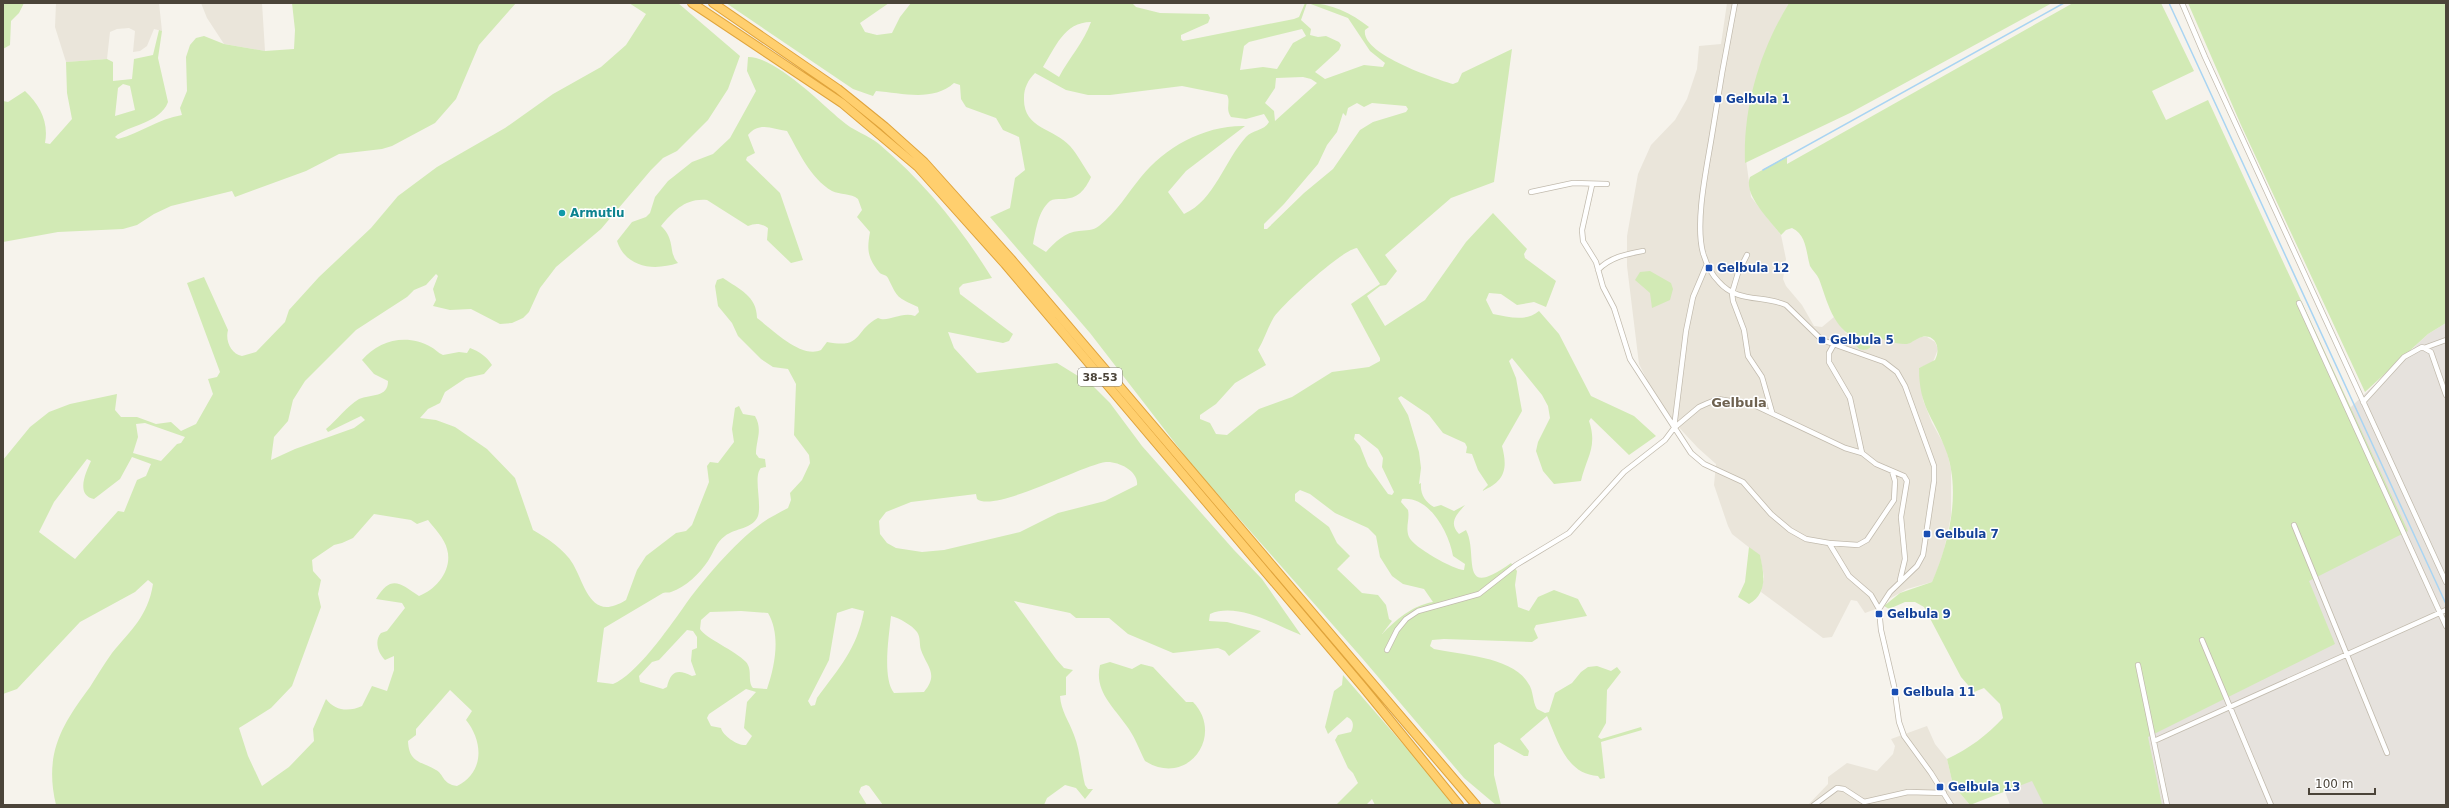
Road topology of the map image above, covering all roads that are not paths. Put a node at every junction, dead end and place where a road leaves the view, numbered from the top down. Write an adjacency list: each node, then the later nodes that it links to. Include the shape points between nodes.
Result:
1 (692, 3): 39 (highway, 38-53, via 842,103 918,168 1004,264 1363,687)
2 (713, 3): 40 (highway, 38-53, via 838,90 924,162 1017,265)
3 (1735, 3): 10 (street, via 1704,184 1701,229)
4 (2182, 3): 18 (street)
5 (1607, 184): 6 (street)
6 (1592, 185): 7 (street, via 1573,183); 11 (street, via 1582,230 1583,241)
7 (1531, 192)
8 (1643, 250): 11 (street, via 1621,256)
9 (1747, 255): 12 (street)
10 (1707, 264): 12 (street, via 1719,283); 20 (street, via 1693,297 1686,331)
11 (1598, 270): 20 (street, via 1614,308 1630,359)
12 (1732, 293): 15 (street, via 1752,300 1780,302 1786,305 1810,331); 19 (street, via 1744,330 1748,356 1762,377)
13 (2298, 303): 29 (street)
14 (2446, 340): 16 (street)
15 (1833, 346): 21 (street, via 1829,353 1829,362 1850,398); 26 (street, via 1884,362 1896,372 1905,386 1934,466 1923,555 1917,566)
16 (2424, 348): 17 (street, via 2431,352); 18 (street, via 2417,348 2404,357)
17 (2446, 393)
18 (2363, 402): 25 (street)
19 (1772, 412): 20 (street, via 1754,405 1718,399 1699,407); 21 (street, via 1845,448)
20 (1674, 428): 24 (street, via 1691,453 1704,464 1744,482 1771,514 1790,530 1806,539); 32 (street, via 1665,440 1624,472 1569,533 1516,564 1479,594 1418,611 1406,619)
21 (1862, 453): 22 (street, via 1876,464)
22 (1892, 471): 24 (street, via 1895,480 1894,500 1867,540 1858,545); 26 (street, via 1904,476 1908,484 1901,517 1905,559)
23 (2294, 525): 33 (street)
24 (1829, 544): 27 (street, via 1849,576 1871,595)
25 (2446, 582)
26 (1899, 583): 27 (street)
27 (1879, 609): 38 (street, via 1899,722 1904,736)
28 (2446, 610): 29 (street)
29 (2440, 612): 30 (street); 33 (street)
30 (2446, 626)
31 (2202, 640): 35 (street)
32 (1386, 650)
33 (2345, 654): 35 (street); 37 (street)
34 (2138, 665): 36 (street)
35 (2230, 706): 36 (street); 44 (street)
36 (2154, 741): 43 (street)
37 (2387, 753)
38 (1944, 793): 41 (street, via 1908,792 1864,802 1844,789 1837,788); 42 (street)
39 (1459, 805)
40 (1476, 805)
41 (1814, 805)
42 (1951, 805)
43 (2167, 805)
44 (2271, 805)

